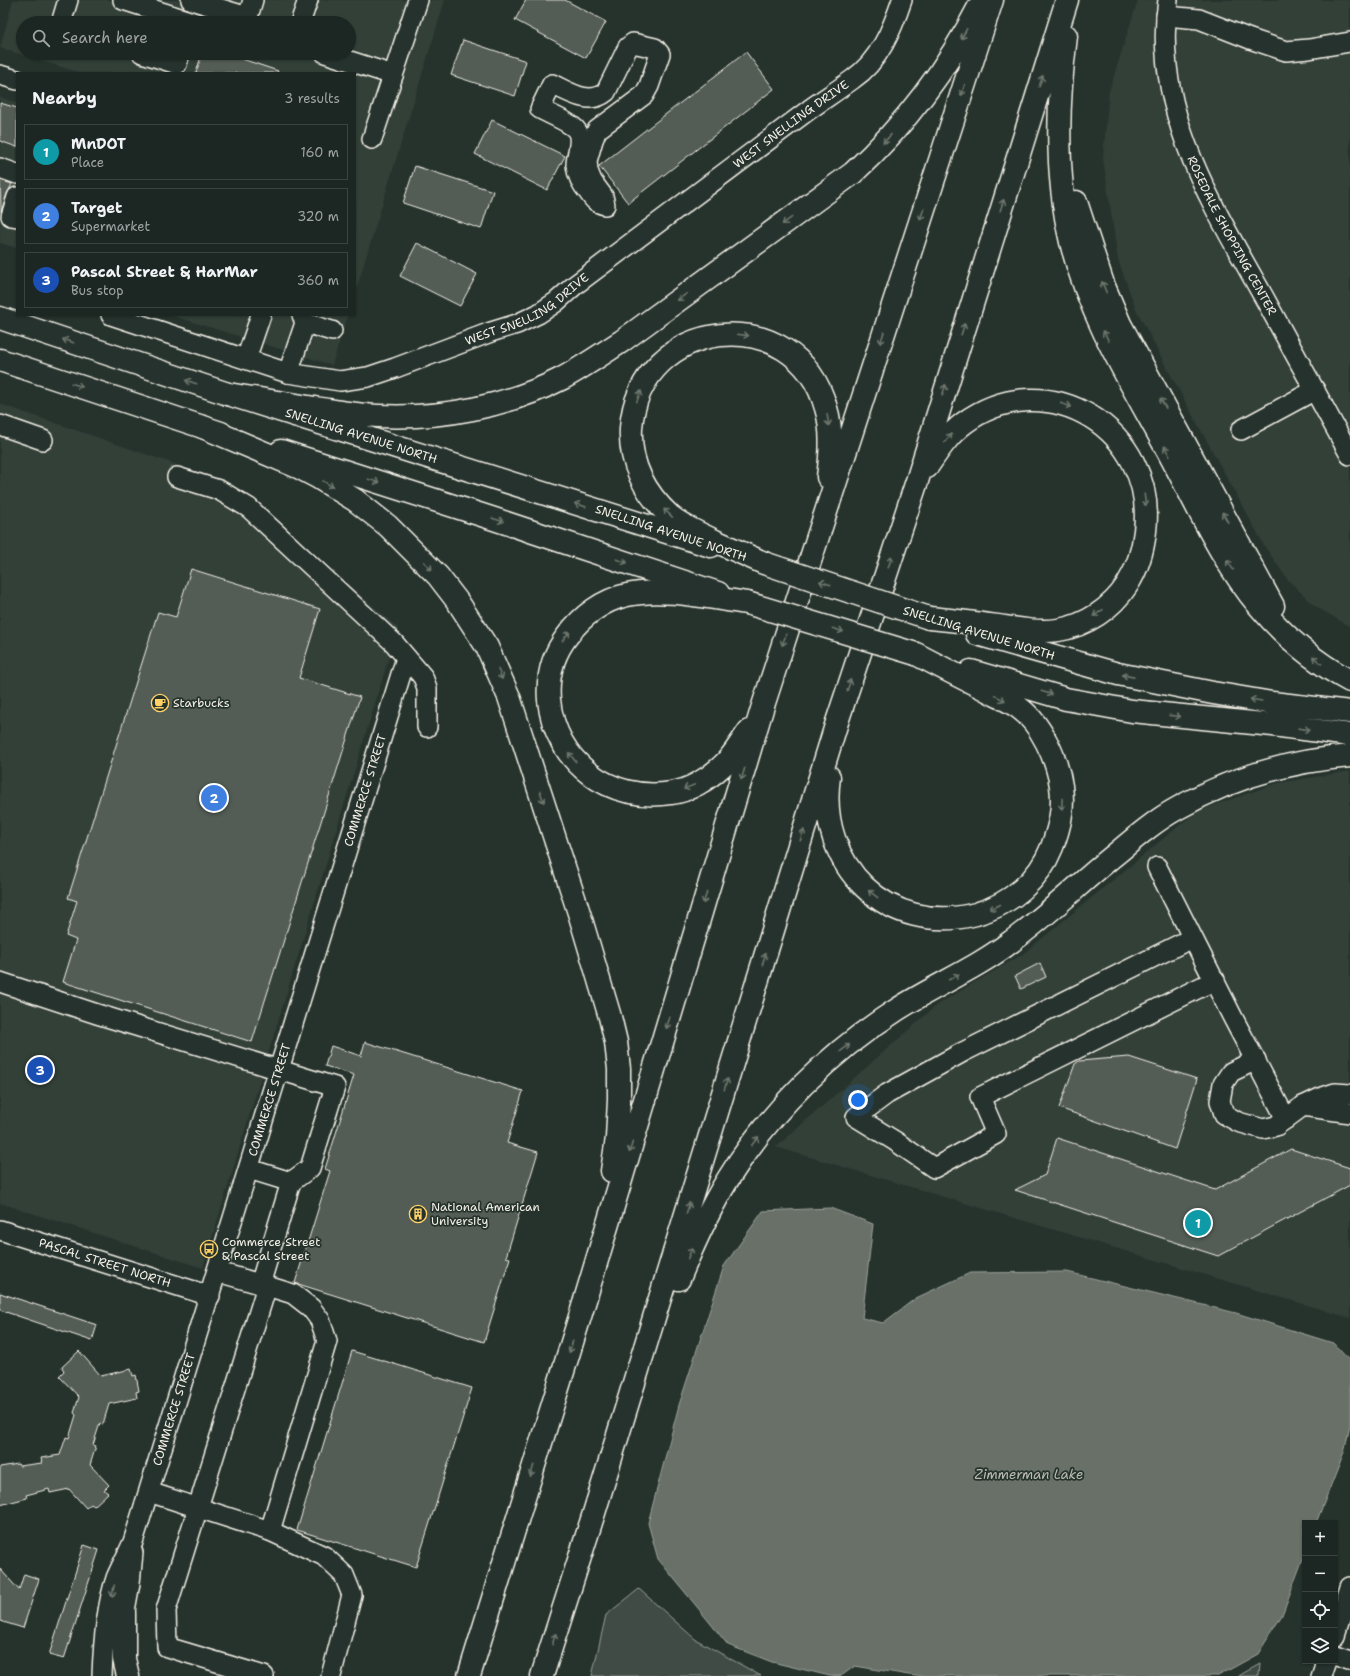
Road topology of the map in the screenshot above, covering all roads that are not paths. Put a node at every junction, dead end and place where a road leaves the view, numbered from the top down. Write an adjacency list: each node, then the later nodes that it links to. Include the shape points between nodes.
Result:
1 (68, 0): 13 (street)
2 (123, 0): 14 (street)
3 (191, 0): 15 (street)
4 (253, 0): 16 (street)
5 (308, 0): 17 (street)
6 (418, 0): 23 (street)
7 (902, 0): 38 (street, WEST SNELLING DRIVE, via 891,31 880,50 853,79 538,314 368,376 340,381)
8 (982, 0): 40 (main road, one-way to 40, via 956,49 932,86 904,122 873,155 853,173 622,341 562,378 491,405 415,417 342,412)
9 (992, 0): 48 (main road, one-way to 48)
10 (1067, 0): 47 (main road, one-way to 10)
11 (1073, 0): 54 (main road, one-way to 11, via 1328,669 1290,638 1259,606 1226,561 1095,316 1071,242 1060,160 1061,75)
12 (1167, 8): 18 (street, via 1286,51); 39 (street, ROSEDALE SHOPPING CENTER, via 1165,41 1170,82 1181,130 1193,163 1231,238)
13 (63, 16)
14 (173, 16)
15 (245, 16)
16 (248, 16)
17 (302, 16)
18 (1350, 42)
19 (164, 60): 20 (street, via 177,64)
20 (178, 60)
21 (347, 60): 23 (street)
22 (0, 75): 24 (street)
23 (393, 75): 25 (street)
24 (16, 80)
25 (372, 139)
26 (0, 168): 27 (street)
27 (16, 174)
28 (16, 200): 30 (street)
29 (605, 205): 29 (street, via 603,196 588,171 587,161 592,140 598,130 644,95 649,86 660,54 655,48 640,43 633,43 628,47 606,92 600,97 584,98 552,84 540,109 578,131 578,173 583,186 597,203)
30 (9, 219)
31 (114, 316): 36 (street, WEST SNELLING DRIVE)
32 (261, 316): 36 (street)
33 (0, 318): 40 (main road, SNELLING AVENUE NORTH, one-way to 33)
34 (304, 319): 35 (street); 38 (street)
35 (332, 331)
36 (246, 359): 38 (street, WEST SNELLING DRIVE)
37 (0, 360): 42 (main road, one-way to 42)
38 (288, 373)
39 (1315, 390): 43 (street); 45 (street, ROSEDALE SHOPPING CENTER)
40 (228, 394): 49 (main road, SNELLING AVENUE NORTH, one-way to 40)
41 (0, 425): 44 (street)
42 (204, 427): 50 (main road, one-way to 50); 77 (main road, one-way to 77, via 319,478 355,500 388,526 438,576 458,602 498,670 580,916 616,1042 619,1069 617,1138)
43 (1241, 430)
44 (43, 440)
45 (1350, 455)
46 (177, 477): 53 (street, via 219,490 248,508 394,643)
47 (917, 481): 51 (main road, one-way to 51, via 950,436 964,423 980,413 999,406 1020,401 1043,401 1070,406 1088,414 1121,442 1140,476 1147,517 1140,558 1133,576 1114,601 1095,616 1058,630 1034,631); 57 (main road, one-way to 47)
48 (818, 536): 49 (main road, one-way to 48, via 687,528 671,516 645,488 637,471 630,436 634,409 640,393 659,365 686,345 713,335 757,337 786,349 814,379 826,408 830,436 828,474); 55 (main road, one-way to 55)
49 (764, 563): 51 (main road, SNELLING AVENUE NORTH, one-way to 49, bridge)
50 (747, 603): 52 (main road, one-way to 52, bridge); 55 (main road, one-way to 50, via 733,754 722,766 690,787 672,793 652,795 620,790 580,767 568,752 555,728 550,711 550,673 562,643 574,626 606,602 624,595 664,592)
51 (928, 618): 56 (main road, SNELLING AVENUE NORTH, one-way to 51, via 1272,703 1118,674)
52 (916, 654): 57 (main road, one-way to 57, via 1018,707 1045,738 1060,776 1062,816 1049,854 1038,874 1024,888 1006,902 987,911 950,918 930,918 907,913 871,894 856,880 845,864 829,824 828,781); 59 (main road, one-way to 59, via 1058,697 1098,705)
53 (406, 658): 58 (street, via 423,677 427,688); 66 (street, COMMERCE STREET)
54 (1350, 681)
55 (762, 709): 77 (main road, one-way to 77)
56 (1350, 712)
57 (837, 722): 80 (main road, one-way to 57)
58 (427, 727)
59 (1350, 735)
60 (1350, 756): 80 (main road, one-way to 60, via 667,1309 692,1247 728,1179 789,1100 836,1054 868,1029 1012,942 1117,853 1176,809 1234,781 1272,769)
61 (1157, 867): 62 (street)
62 (1192, 938): 63 (street); 63 (street, via 963,1052 887,1094 856,1118 934,1168 996,1134 980,1097)
63 (1214, 980): 65 (street)
64 (0, 982): 66 (street)
65 (1256, 1060): 70 (street); 70 (street, via 1231,1072 1223,1084 1220,1101 1224,1114 1238,1122 1263,1129 1276,1126)
66 (280, 1070): 71 (street, COMMERCE STREET); 72 (street, via 335,1087 310,1168)
67 (1350, 1094): 68 (street, via 1335,1093)
68 (1303, 1106): 69 (street); 70 (street)
69 (1350, 1113)
70 (1286, 1119)
71 (249, 1169): 72 (street); 74 (street, COMMERCE STREET)
72 (291, 1182): 75 (street, via 262,1278)
73 (0, 1230): 76 (street, PASCAL STREET NORTH)
74 (218, 1272): 75 (street); 76 (street, COMMERCE STREET)
75 (267, 1286): 79 (street); 81 (street, via 293,1294 310,1308 320,1320 327,1341)
76 (210, 1296): 78 (street, COMMERCE STREET)
77 (582, 1310): 83 (main road, one-way to 83)
78 (149, 1492): 79 (street); 82 (street, COMMERCE STREET)
79 (197, 1508): 81 (street); 93 (street, via 166,1610 167,1647)
80 (594, 1513): 97 (main road, one-way to 80)
81 (270, 1531): 94 (street, via 324,1556 344,1575 347,1582 352,1595)
82 (133, 1542): 85 (street, COMMERCE STREET, via 130,1583); 90 (street, COMMERCE STREET, one-way to 90, via 116,1579 103,1646)
83 (496, 1586): 95 (main road); 96 (main road)
84 (1350, 1587): 86 (street)
85 (124, 1613): 91 (street, COMMERCE STREET); 92 (main road, via 124,1659)
86 (1337, 1628)
87 (1338, 1656): 88 (street)
88 (1350, 1660)
89 (1326, 1664): 98 (street)
90 (102, 1676)
91 (119, 1676)
92 (128, 1676)
93 (264, 1676)
94 (330, 1676)
95 (457, 1676)
96 (469, 1676)
97 (542, 1676)
98 (1322, 1676)

